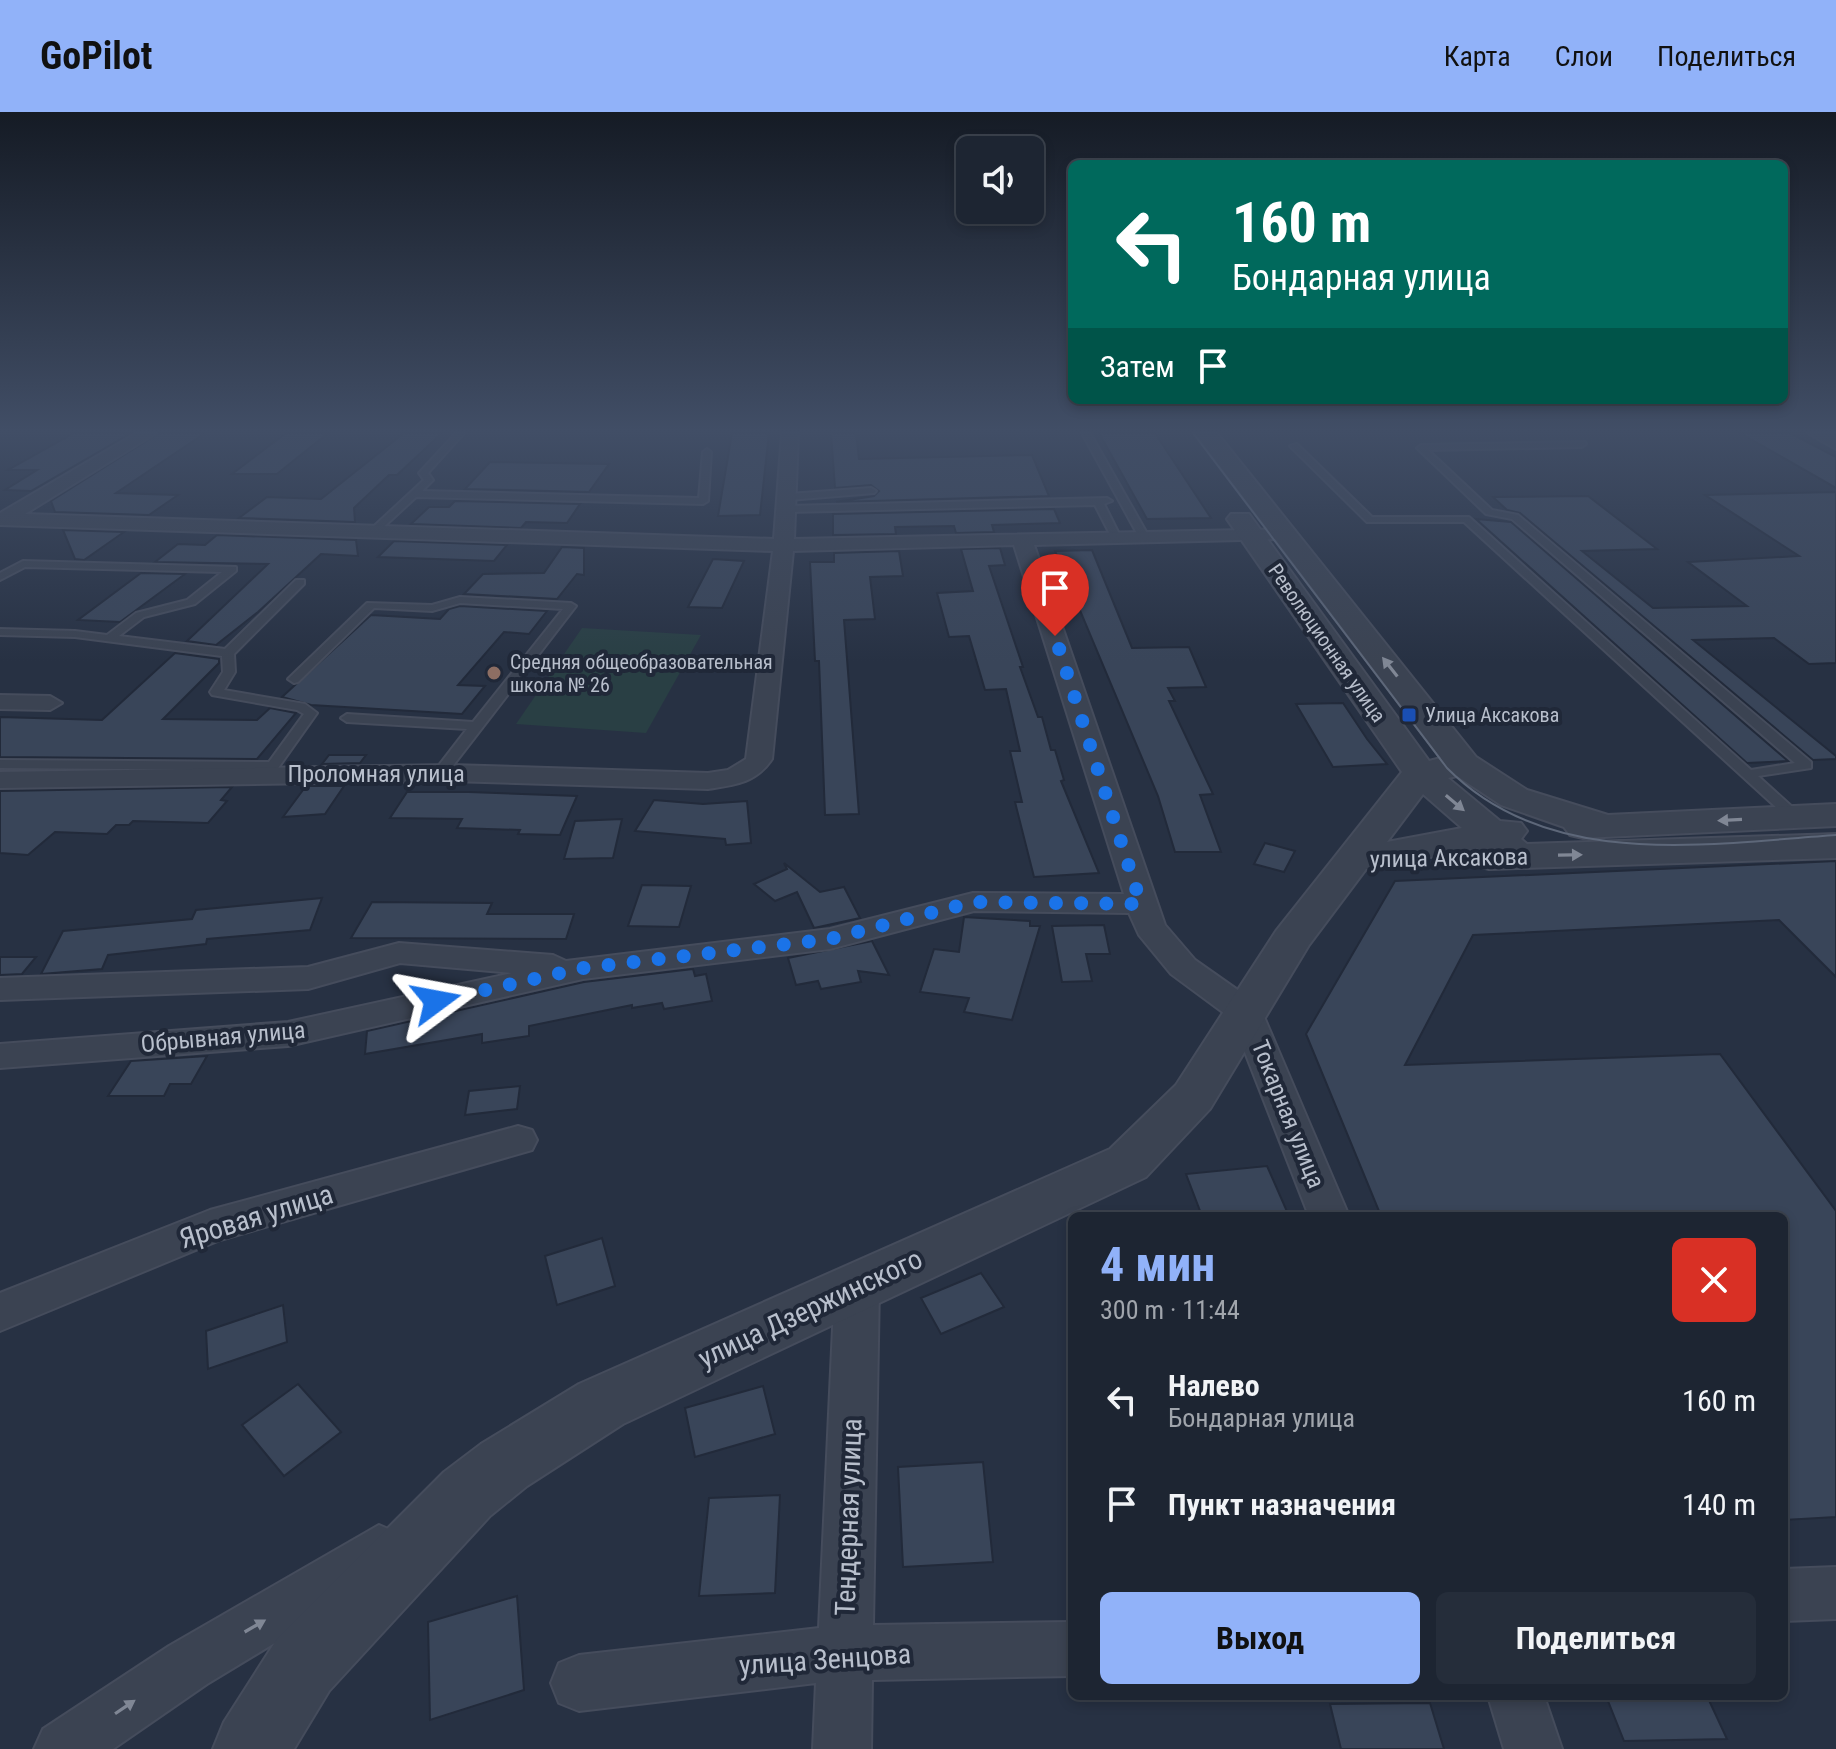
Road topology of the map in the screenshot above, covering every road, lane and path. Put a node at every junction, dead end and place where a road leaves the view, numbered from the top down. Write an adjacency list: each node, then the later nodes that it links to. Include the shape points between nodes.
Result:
1 (19, 509): 12 (street)
2 (399, 509): 13 (lane)
3 (788, 509): 18 (street)
4 (1102, 509): 16 (lane)
5 (1129, 509): 15 (lane)
6 (1246, 509): 14 (street, Революционная улица)
7 (1253, 509): 14 (street, Революционная улица)
8 (1359, 509): 11 (lane, via 1370,520)
9 (1486, 509): 10 (lane)
10 (1489, 512): 11 (lane); 34 (lane, via 1515,517 1806,765)
11 (1466, 519): 34 (lane)
12 (1, 520): 13 (street)
13 (373, 532): 18 (street)
14 (1268, 534): 15 (street); 30 (street, Революционная улица, one-way to 14); 33 (street, Революционная улица)
15 (1144, 537): 16 (street)
16 (1116, 538): 17 (street)
17 (1023, 541): 18 (street); 42 (street)
18 (783, 545): 32 (street, Проломная улица, via 759,759 750,770 708,781)
19 (0, 577): 22 (lane, via 23,564 232,569 191,602 140,615)
20 (300, 582): 23 (lane)
21 (0, 632): 22 (lane)
22 (108, 639): 23 (lane)
23 (228, 653): 31 (lane, via 229,672 216,692 311,713)
24 (294, 679): 28 (lane, via 371,605 432,608 460,600 571,606 486,718)
25 (0, 702): 26 (street)
26 (50, 703)
27 (347, 718): 28 (lane)
28 (474, 726): 32 (lane)
29 (0, 764): 31 (lane)
30 (1464, 764): 33 (street); 38 (street, Революционная улица, via 1510,798 1551,813)
31 (268, 770): 32 (street, Проломная улица); 35 (street, Проломная улица)
32 (440, 773)
33 (1420, 773): 39 (street, Революционная улица, one-way to 39); 41 (street)
34 (1748, 774): 37 (lane)
35 (0, 780)
36 (1836, 815): 37 (street)
37 (1795, 817): 38 (street, one-way to 38)
38 (1624, 825): 39 (street, улица Аксакова)
39 (1504, 844): 40 (street, улица Аксакова, one-way to 40); 41 (street, улица Аксакова)
40 (1836, 846)
41 (1352, 860): 45 (street, улица Дзержинского, via 1291,940)
42 (1141, 904): 43 (street, Обрывная улица, via 973,902 830,939); 45 (street, via 1150,928 1183,967)
43 (583, 968): 44 (street, Обрывная улица, via 399,953 308,978); 46 (street, Обрывная улица, via 288,1034)
44 (0, 989)
45 (1247, 1013): 48 (street, Токарная улица); 49 (street, улица Дзержинского, via 1193,1097 1128,1163)
46 (0, 1056)
47 (518, 1140): 50 (street, Яровая улица, via 210,1226)
48 (1327, 1212)
49 (857, 1285): 51 (street, улица Дзержинского, via 601,1404); 55 (street, Тендерная улица)
50 (0, 1312)
51 (467, 1494): 58 (street, one-way to 51, via 188,1665); 59 (street, улица Дзержинского, via 303,1665)
52 (1836, 1593): 53 (street)
53 (1788, 1595)
54 (1068, 1649): 55 (street, улица Зенцова)
55 (842, 1653): 56 (street, улица Зенцова); 60 (street, Тендерная улица)
56 (579, 1683)
57 (1517, 1700): 61 (street)
58 (63, 1749)
59 (251, 1749)
60 (842, 1749)
61 (1533, 1749)

